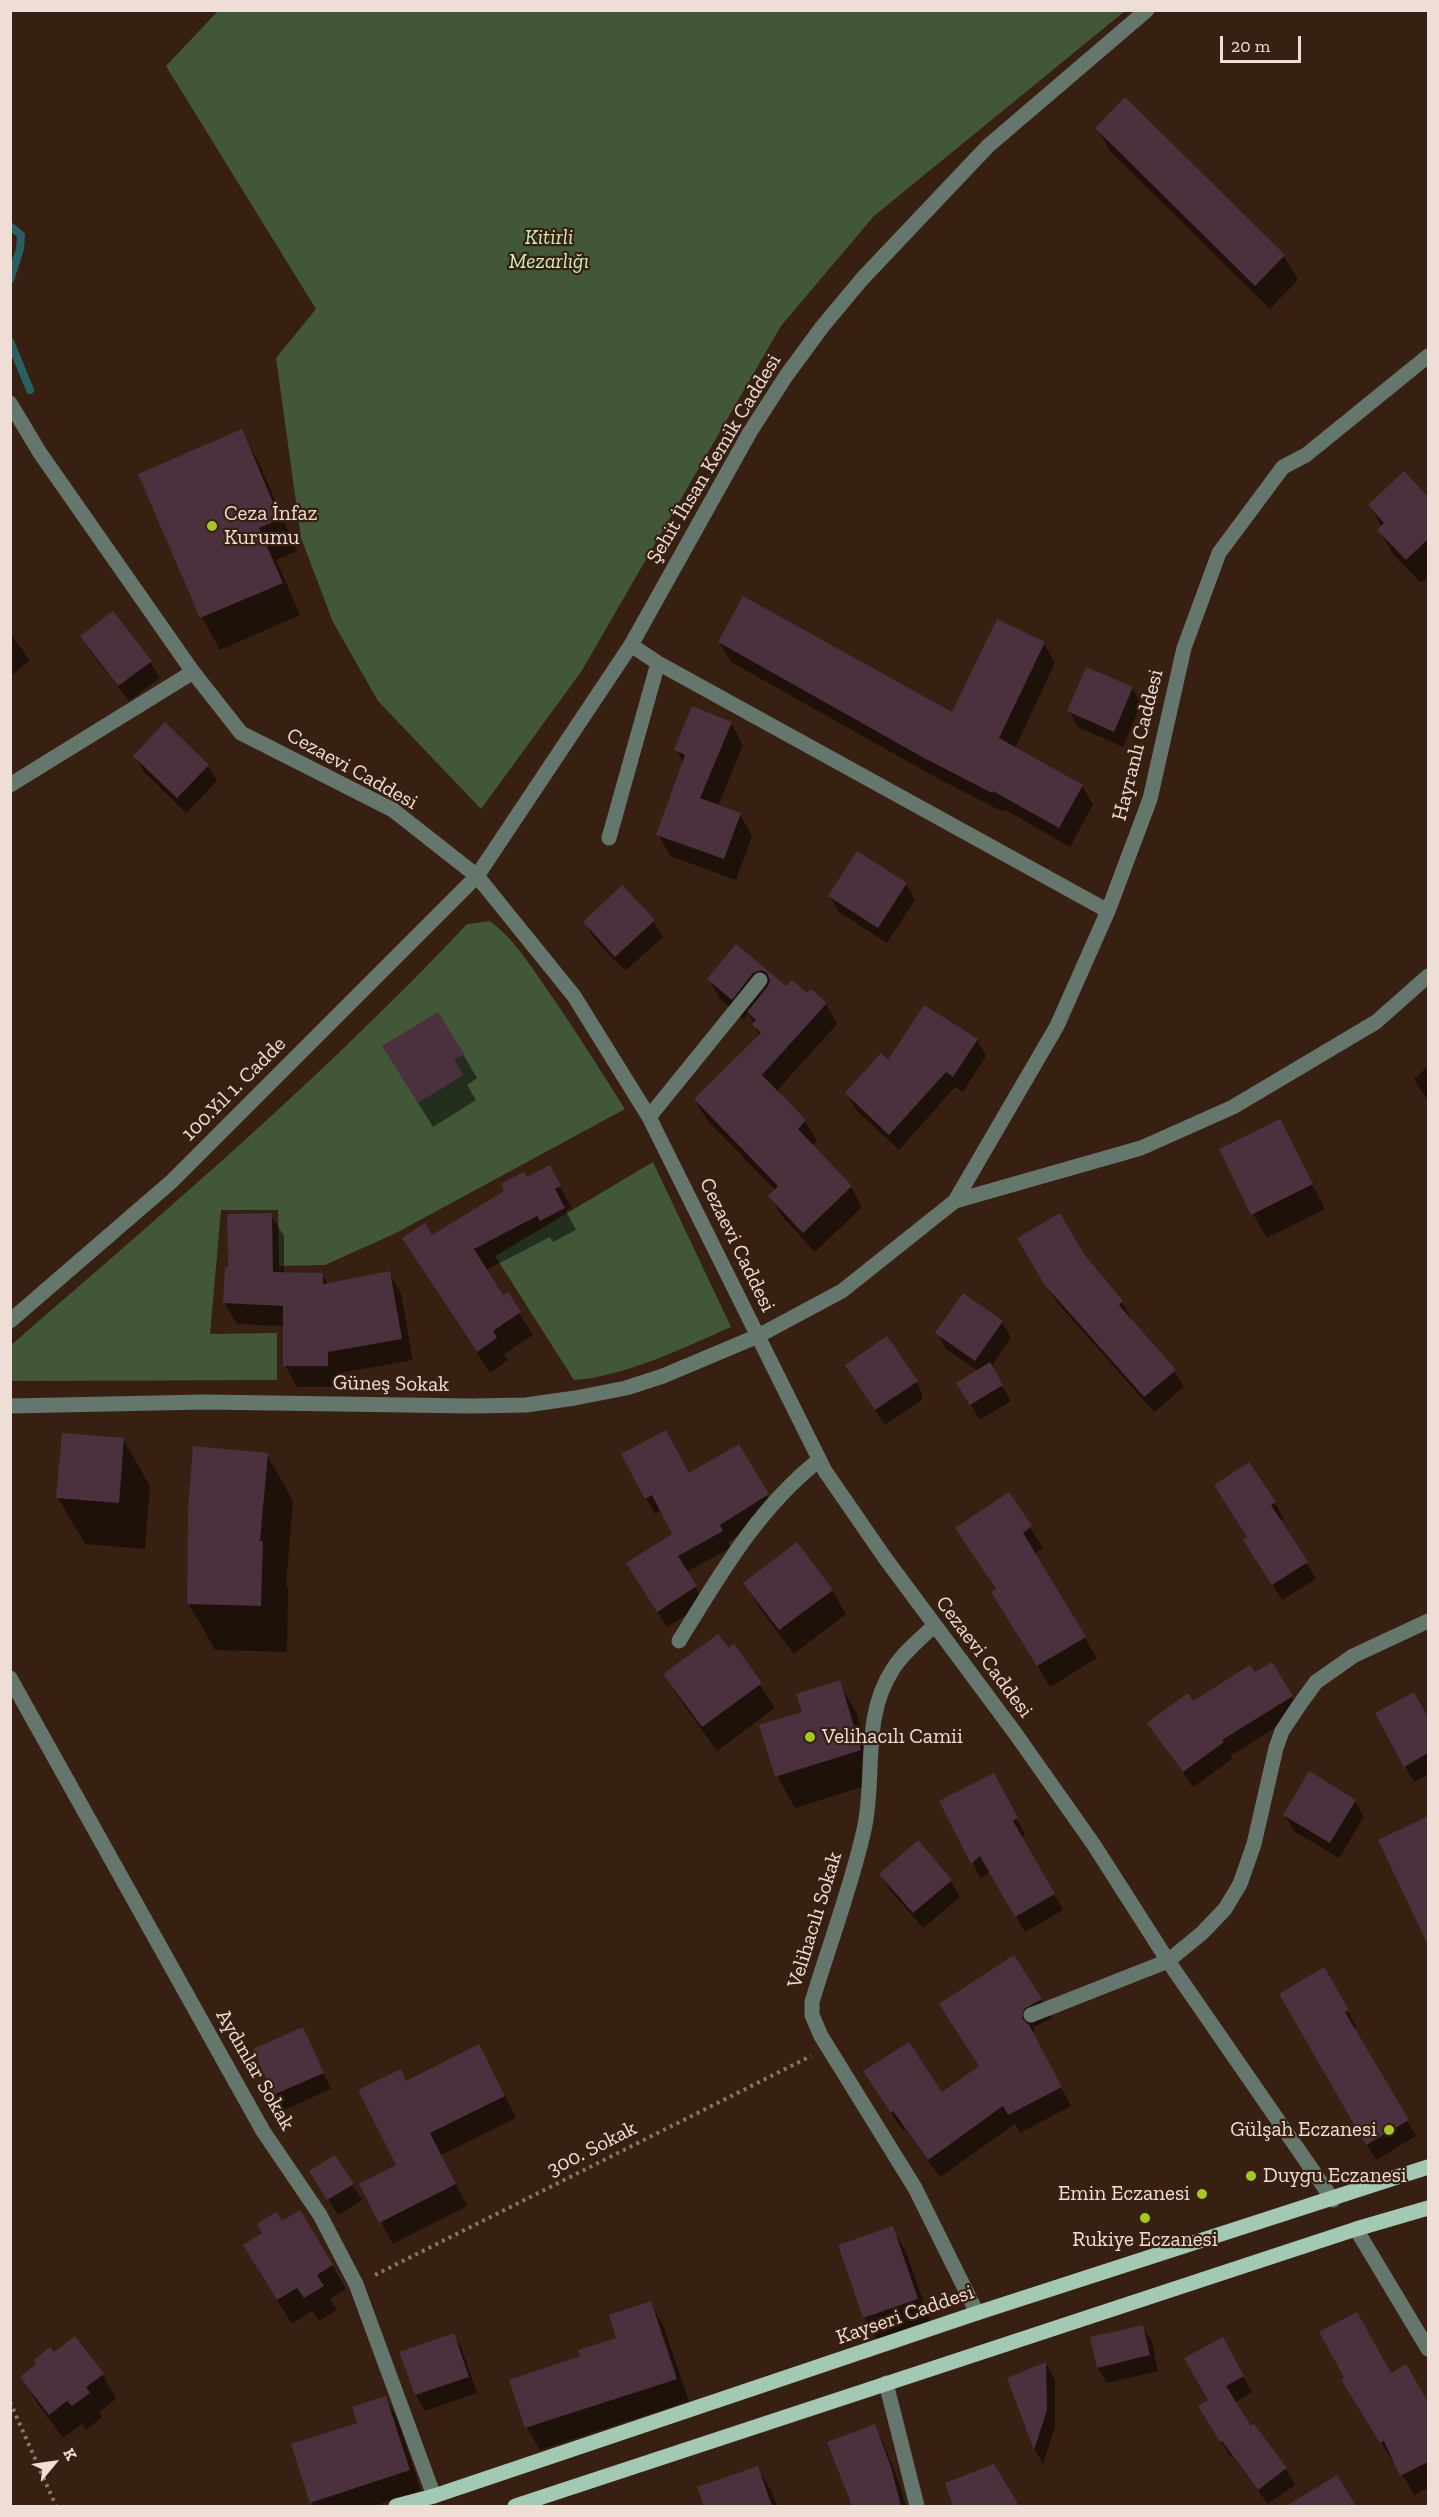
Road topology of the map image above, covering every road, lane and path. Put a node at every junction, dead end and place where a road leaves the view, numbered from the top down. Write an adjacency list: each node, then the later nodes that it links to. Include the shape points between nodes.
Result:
1 (1147, 10): 4 (street, Şehit İhsan Kemik Caddesi, via 988,146 822,327 750,432)
2 (1428, 356): 10 (street, Hayranlı Caddesi, via 1306,455 1283,467 1220,553 1184,648 1150,799)
3 (10, 403): 6 (street, Cezaevi Caddesi, via 40,453)
4 (631, 645): 5 (street); 9 (street, Şehit İhsan Kemik Caddesi)
5 (658, 663): 8 (street); 10 (street)
6 (193, 672): 7 (street); 9 (street, Cezaevi Caddesi, via 241,733 393,810)
7 (10, 785)
8 (609, 838)
9 (477, 876): 13 (street, Cezaevi Caddesi, via 574,996); 15 (street, 100.Yıl 1. Cadde, via 171,1182)
10 (1108, 911): 14 (street, Hayranlı Caddesi, via 1057,1026)
11 (1428, 976): 14 (street, via 1376,1022 1233,1107 1141,1148)
12 (760, 980): 13 (street)
13 (649, 1117): 16 (street, Cezaevi Caddesi)
14 (955, 1201): 16 (street, Güneş Sokak, via 842,1291)
15 (10, 1321)
16 (758, 1336): 17 (street, Güneş Sokak, via 626,1388 526,1405 205,1402); 18 (street, Cezaevi Caddesi)
17 (10, 1406)
18 (819, 1460): 20 (street, Cezaevi Caddesi); 21 (street, via 795,1479 744,1538)
19 (1428, 1621): 23 (street, via 1353,1656 1316,1682 1282,1731 1240,1884 1218,1917)
20 (934, 1626): 23 (street, Cezaevi Caddesi, via 1088,1836); 25 (street, Velihacılı Sokak, via 893,1668 878,1703 864,1829 812,2002 812,2015)
21 (679, 1641)
22 (10, 1678): 35 (street, Aydınlar Sokak, via 263,2131 320,2215 356,2284)
23 (1168, 1961): 24 (street); 27 (street, Cezaevi Caddesi)
24 (1031, 2015)
25 (827, 2048): 30 (path, 300. Sokak); 31 (street, Velihacılı Sokak, via 915,2188)
26 (1428, 2167): 27 (main road, Kayseri Caddesi)
27 (1333, 2200): 31 (main road, Kayseri Caddesi)
28 (1428, 2208): 29 (main road)
29 (1356, 2229): 32 (street); 33 (main road)
30 (371, 2277)
31 (977, 2313): 35 (main road, Kayseri Caddesi)
32 (1428, 2349)
33 (886, 2383): 38 (main road); 39 (street)
34 (10, 2402): 36 (path)
35 (434, 2496): 37 (main road, Kayseri Caddesi)
36 (56, 2506)
37 (396, 2506)
38 (515, 2506)
39 (917, 2506)

